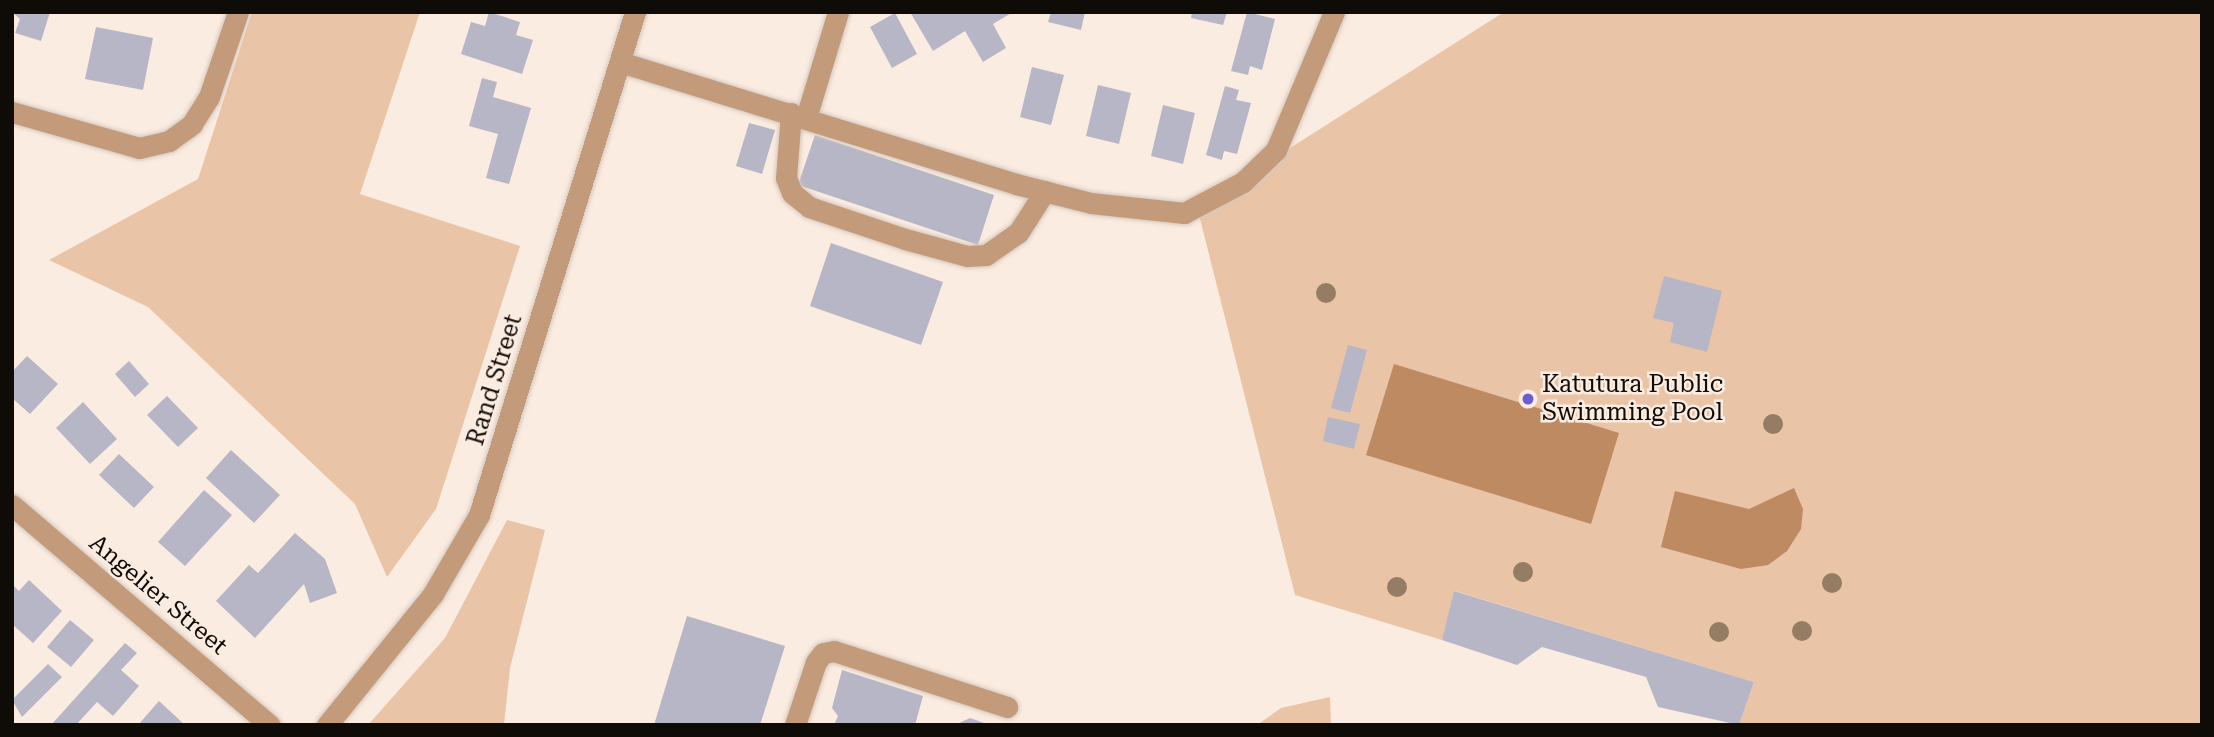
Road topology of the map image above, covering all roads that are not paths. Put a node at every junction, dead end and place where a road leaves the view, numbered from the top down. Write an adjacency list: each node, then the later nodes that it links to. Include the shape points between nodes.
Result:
1 (238, 12): 6 (street, via 209,97 192,124 169,141 139,148)
2 (635, 12): 5 (street, Rand Street)
3 (838, 12): 7 (street)
4 (1334, 12): 8 (street, via 1276,150 1213,202 1184,213 1091,203)
5 (620, 62): 7 (street); 12 (street, Rand Street, via 479,515 440,585)
6 (12, 112)
7 (798, 116): 8 (street); 8 (street, via 786,178 792,192 809,207 905,239 967,256 986,255 1018,233)
8 (1045, 191)
9 (15, 514): 11 (street, Angelier Street)
10 (1007, 707): 13 (street, via 834,651 823,653 816,662)
11 (270, 725)
12 (327, 725)
13 (795, 725)

